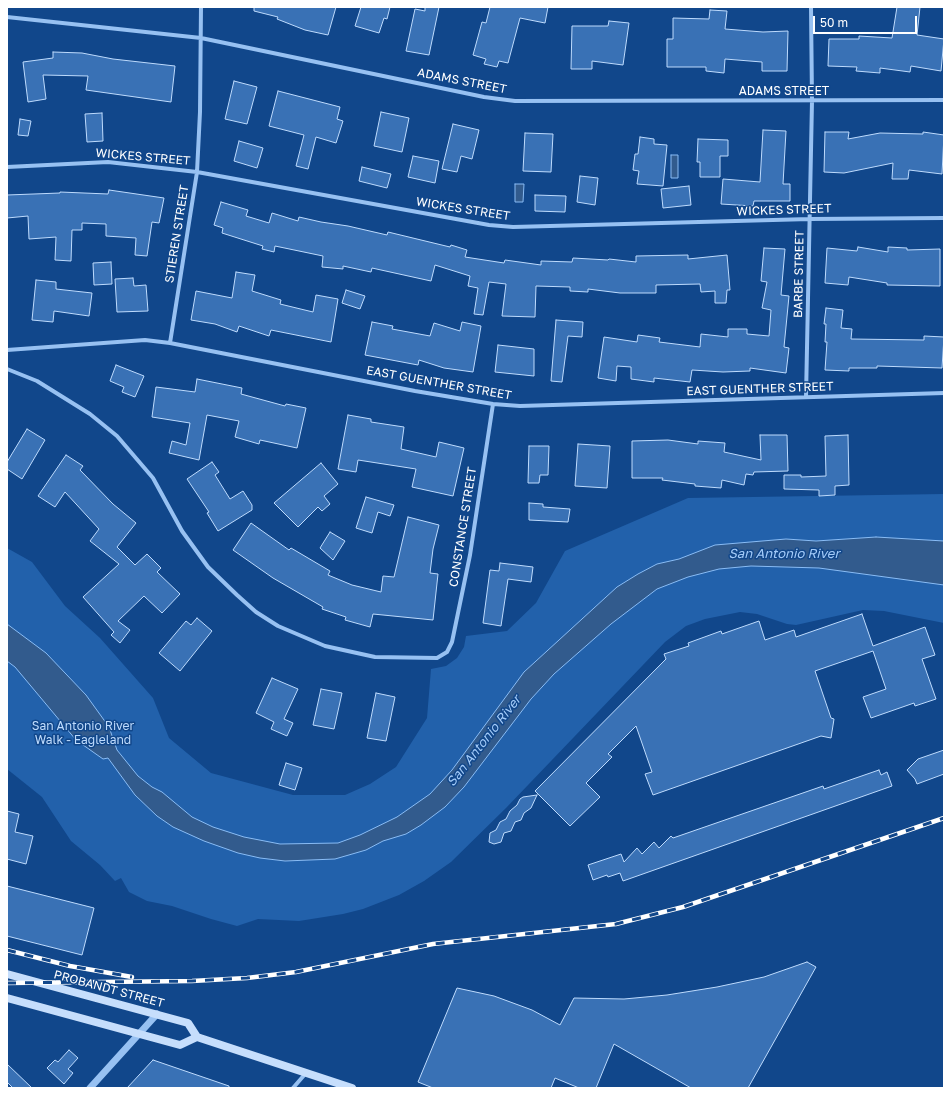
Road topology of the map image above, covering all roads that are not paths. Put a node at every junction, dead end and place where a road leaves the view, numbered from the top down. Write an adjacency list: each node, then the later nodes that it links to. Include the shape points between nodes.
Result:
1 (201, 7): 4 (street, STIEREN STREET)
2 (811, 7): 6 (street, BARBE STREET)
3 (7, 16): 4 (street, ADAMS STREET)
4 (201, 38): 6 (street, ADAMS STREET, via 484,97 515,101); 8 (street, STIEREN STREET)
5 (944, 100): 6 (street, ADAMS STREET)
6 (812, 101): 10 (street, BARBE STREET)
7 (7, 167): 8 (street, WICKES STREET, via 108,162)
8 (197, 172): 10 (street, WICKES STREET, via 513,227); 11 (street, STIEREN STREET)
9 (944, 218): 10 (street, WICKES STREET)
10 (810, 219): 15 (street, BARBE STREET)
11 (170, 343): 12 (street, EAST GUENTHER STREET, via 131,340); 16 (street, EAST GUENTHER STREET)
12 (7, 350)
13 (7, 369): 16 (street, CONSTANCE STREET, via 43,384 90,414 117,436 153,478 182,530 208,567 256,612 278,626 325,646 362,655 423,659 437,658 447,652 452,642 470,555)
14 (944, 393): 15 (street, EAST GUENTHER STREET)
15 (806, 397): 16 (street, EAST GUENTHER STREET, via 520,406)
16 (493, 404)
17 (7, 974): 19 (main road, PROBANDT STREET)
18 (7, 998): 20 (main road)
19 (157, 1014): 20 (street); 21 (main road, PROBANDT STREET, via 188,1023)
20 (139, 1034): 21 (main road, via 180,1045); 23 (street)
21 (197, 1037): 22 (main road)
22 (306, 1073): 24 (street); 25 (main road)
23 (90, 1088)
24 (293, 1088)
25 (352, 1088)

